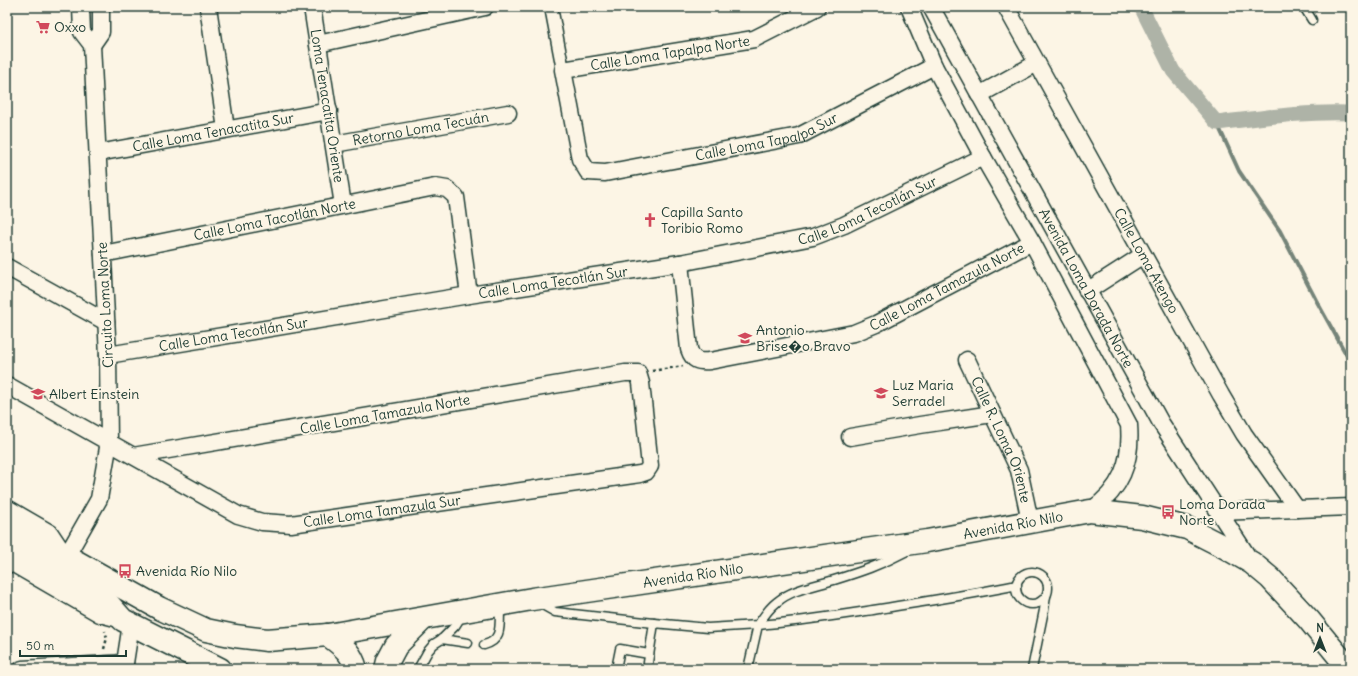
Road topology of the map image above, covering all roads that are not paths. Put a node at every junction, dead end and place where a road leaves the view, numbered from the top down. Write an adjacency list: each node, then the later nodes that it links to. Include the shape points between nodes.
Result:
1 (81, 7): 14 (street, Circuito Loma Norte, via 82,32)
2 (101, 7): 14 (street, via 101,32)
3 (208, 7): 21 (street)
4 (312, 7): 13 (street, Loma Tenacatita Oriente)
5 (485, 7): 13 (street)
6 (551, 7): 17 (street)
7 (817, 7): 17 (street, Calle Loma Tapalpa Norte, via 754,39)
8 (909, 7): 16 (street, Avenida Loma Dorada Norte)
9 (931, 7): 18 (street, Avenida Loma Dorada Norte)
10 (1006, 7): 15 (street, Calle Loma Atengo)
11 (1304, 7): 12 (lane)
12 (1312, 20)
13 (318, 44): 19 (street, Loma Tenacatita Oriente)
14 (92, 45): 23 (street, Circuito Loma Norte)
15 (1037, 63): 18 (street); 28 (street, Calle Loma Atengo)
16 (934, 66): 17 (street, Calle Loma Tapalpa Sur, via 800,136 604,173 588,172 580,159); 24 (street, Avenida Loma Dorada Norte)
17 (563, 70)
18 (979, 95): 31 (street, Avenida Loma Dorada Norte)
19 (329, 111): 21 (street, Calle Loma Tenacatita Sur); 22 (street, Loma Tenacatita Oriente)
20 (508, 114): 22 (street, Retorno Loma Tecuán)
21 (226, 129): 23 (street, Calle Loma Tenacatita Sur)
22 (334, 144): 25 (street, Loma Tenacatita Oriente)
23 (98, 153): 27 (street, Circuito Loma Norte)
24 (983, 157): 26 (street, Avenida Loma Dorada Norte); 29 (street, Calle Loma Tecotlán Sur, via 844,225 812,237)
25 (343, 205): 27 (street, Calle Loma Tacotlán Norte); 32 (street, Calle Loma Tacotlán Norte, via 435,187 446,189 456,197)
26 (1032, 242): 29 (street, Calle Loma Tamazula Norte, via 876,324 854,333 710,361 696,361 688,349); 45 (street, Avenida Loma Dorada Norte, via 1129,425 1128,457 1121,478 1107,497)
27 (103, 254): 33 (street, Circuito Loma Norte)
28 (1143, 255): 31 (street); 44 (street, Calle Loma Atengo, via 1244,434)
29 (680, 263): 32 (street, Calle Loma Tecotlán Sur)
30 (7, 267): 33 (street)
31 (1087, 290): 46 (street, Avenida Loma Dorada Norte, via 1161,423)
32 (470, 295): 34 (street, Calle Loma Tecotlán Sur)
33 (106, 322): 34 (street, Circuito Loma Norte)
34 (108, 355): 39 (street, Circuito Loma Norte)
35 (967, 360): 37 (street, Calle R. Loma Oriente)
36 (7, 385): 39 (street, Calle Loma Tamazula Sur)
37 (992, 414): 38 (street); 47 (street, Calle R. Loma Oriente, via 1019,470)
38 (850, 437)
39 (109, 442): 40 (street, Calle Loma Tamazula Sur); 51 (street, Circuito Loma Norte, via 99,500)
40 (133, 456): 41 (street, Calle Loma Tamazula Sur, via 238,515 262,522 291,524); 41 (street, Calle Loma Tamazula Norte, via 625,373 638,373 650,466)
41 (646, 472)
42 (1351, 507): 44 (street)
43 (7, 508): 51 (street, via 50,533)
44 (1297, 509): 46 (street)
45 (1090, 511): 47 (main road, Avenida Río Nilo); 53 (main road, Avenida Río Nilo, via 1142,517 1187,528)
46 (1218, 512): 53 (street, Avenida Loma Dorada Norte)
47 (1030, 521): 49 (main road, Avenida Río Nilo)
48 (7, 523): 51 (main road, Avenida Río Nilo)
49 (927, 540): 56 (main road, Avenida Río Nilo); 62 (lane, via 865,571 789,594 769,608)
50 (7, 545): 61 (main road, via 108,602)
51 (66, 556): 63 (main road, Avenida Río Nilo, via 159,608 206,630 268,640)
52 (7, 560): 61 (street)
53 (1252, 563): 78 (main road, Avenida Río Nilo, via 1270,578 1309,620)
54 (1017, 585): 55 (lane, via 1018,594 1025,602 1034,604); 55 (lane, via 1027,573 1038,573 1046,580); 62 (lane, via 787,623)
55 (1046, 596): 77 (lane)
56 (532, 600): 57 (main road, Avenida Río Nilo); 60 (lane, via 555,612)
57 (500, 605): 58 (main road, Avenida Río Nilo); 66 (lane, via 498,634 495,640)
58 (464, 612): 59 (main road, Avenida Río Nilo); 64 (lane)
59 (423, 619): 63 (main road, Avenida Río Nilo); 72 (main road, via 396,646)
60 (654, 623): 62 (lane, via 708,628); 67 (lane)
61 (120, 624): 68 (street); 70 (main road)
62 (758, 625): 76 (lane)
63 (328, 635): 71 (main road, via 346,648)
64 (442, 639): 65 (lane); 73 (lane, via 428,651)
65 (468, 643)
66 (484, 645)
67 (649, 654): 74 (lane, via 620,648); 75 (lane)
68 (125, 666): 69 (street)
69 (22, 669)
70 (220, 669)
71 (356, 669)
72 (386, 669)
73 (418, 669)
74 (616, 669)
75 (647, 669)
76 (748, 669)
77 (1032, 669)
78 (1349, 669)

